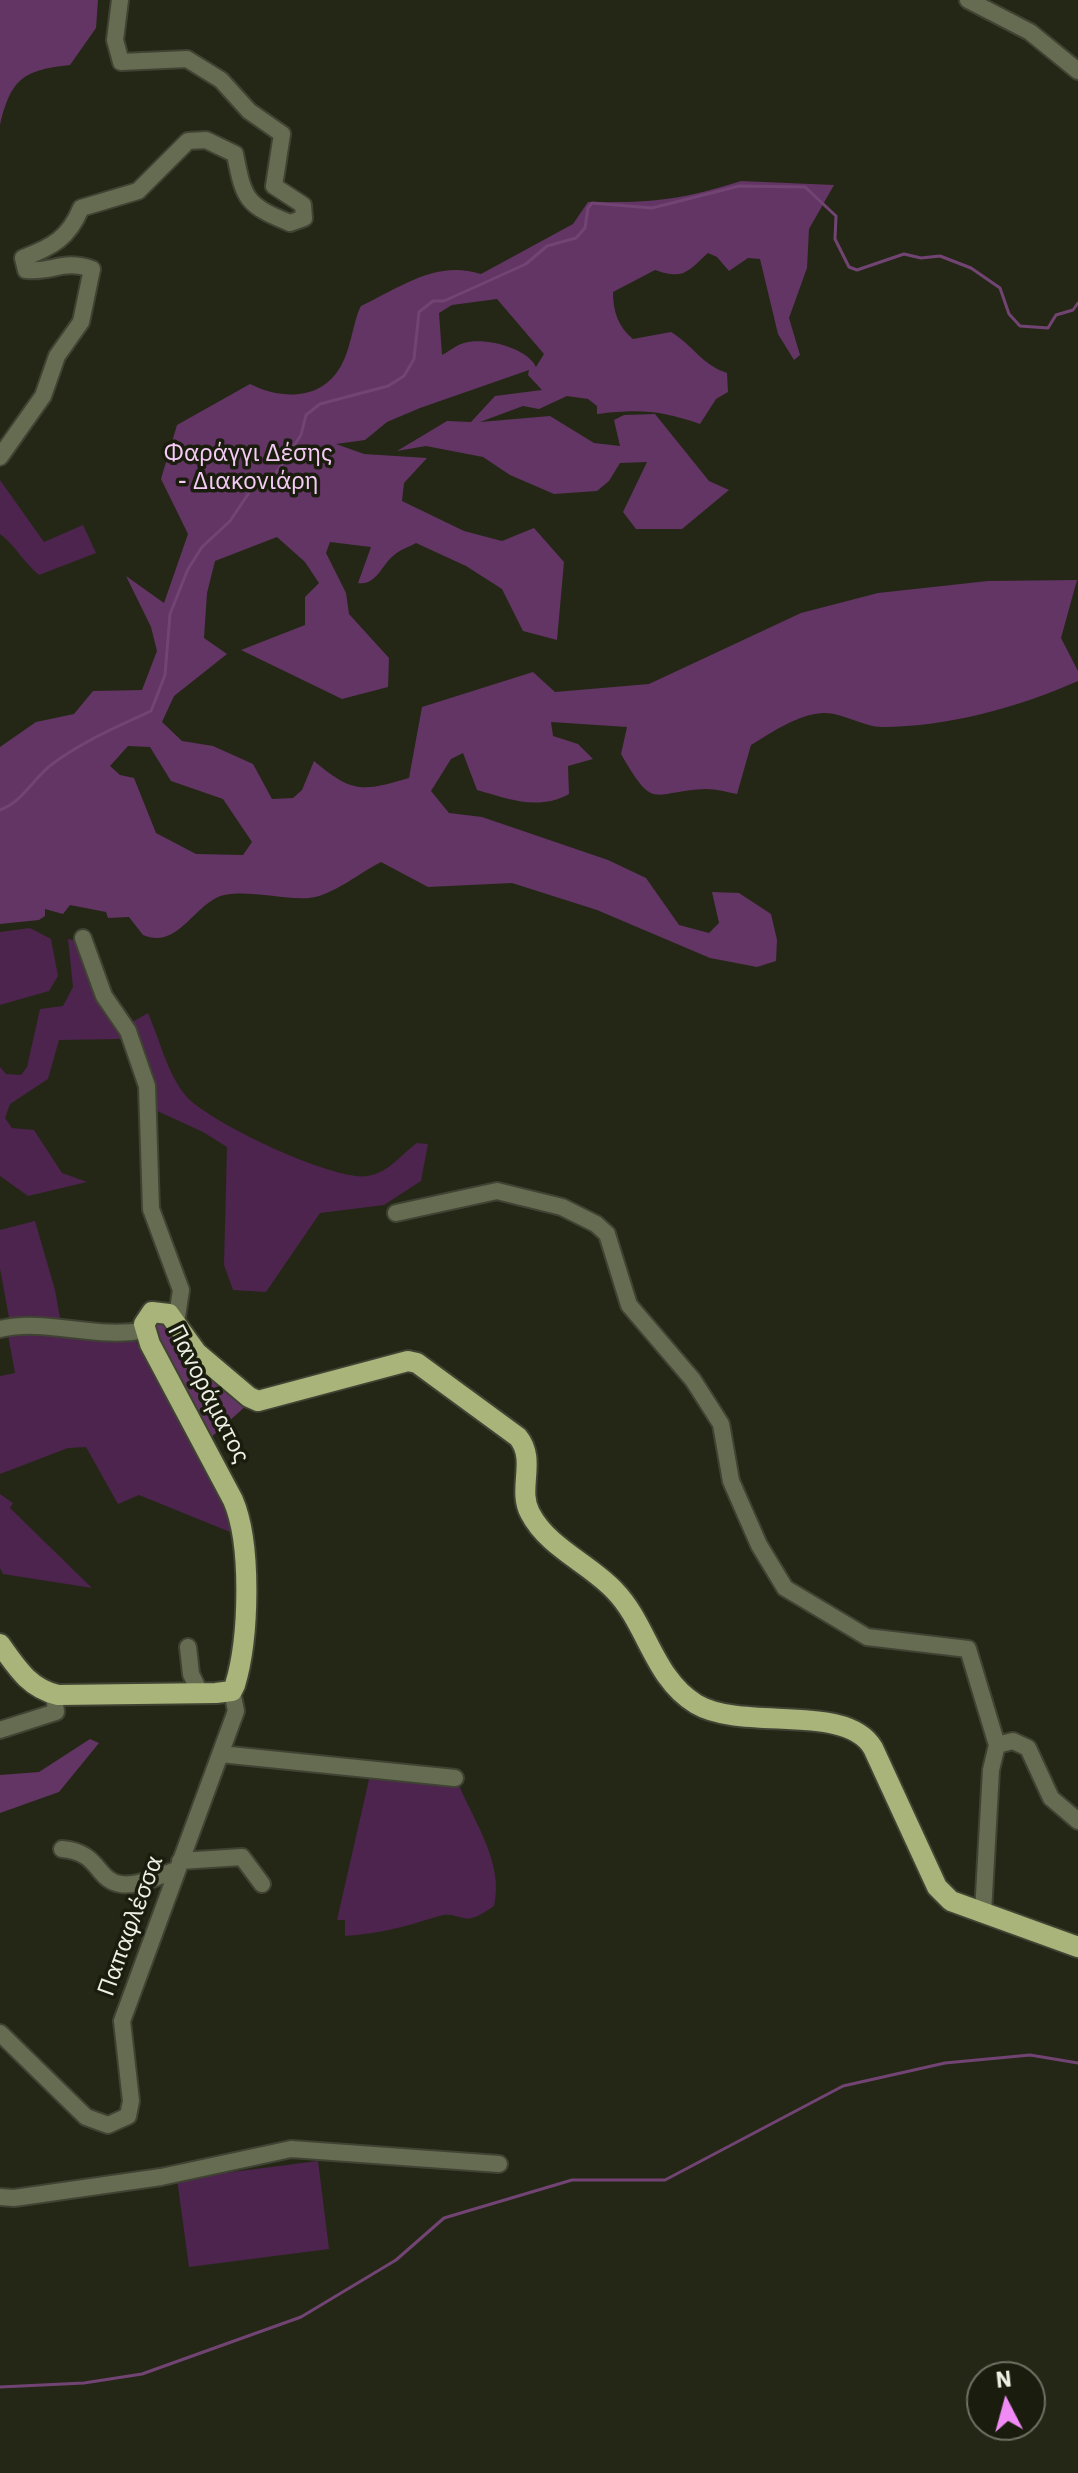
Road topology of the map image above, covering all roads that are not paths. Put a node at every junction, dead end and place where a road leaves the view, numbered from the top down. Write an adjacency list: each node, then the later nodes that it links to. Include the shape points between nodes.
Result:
1 (120, 0): 4 (street, via 115,40 121,62 187,59 221,80 249,111 282,134 274,186 303,205 304,218 290,223 264,212 243,194 235,154 206,140 188,141 138,191 81,208 73,227 54,246 23,258 26,270 70,262 92,269 81,322 57,356 43,396)
2 (968, 0): 3 (street, via 1030,32)
3 (1078, 71)
4 (0, 457)
5 (83, 938): 7 (street, via 104,996 128,1031 147,1086 151,1209 181,1290)
6 (396, 1213): 16 (street, via 497,1191 562,1207 596,1224 607,1234 629,1305 693,1380 721,1424 731,1481 785,1588 867,1637 968,1649)
7 (176, 1323): 9 (main road, Πανοράματος, via 156,1310 148,1315); 23 (main road, Πανοράματος, via 197,1353 258,1401 408,1361 492,1417 523,1442 527,1508 540,1530 614,1590 641,1624 674,1686 696,1704 722,1715 837,1723 859,1732 873,1748 937,1887 951,1901)
8 (0, 1329): 9 (street)
9 (145, 1330): 12 (main road, Πανοράματος, via 243,1525 245,1594 238,1678)
10 (0, 1644): 14 (main road, via 26,1679)
11 (188, 1647): 13 (street)
12 (232, 1691): 13 (main road); 17 (street, Παπαφλέσσα, via 236,1711)
13 (200, 1693): 14 (main road)
14 (54, 1694): 15 (street, via 56,1712)
15 (0, 1730)
16 (997, 1745): 19 (street, via 1011,1741 1028,1748 1051,1798); 23 (street)
17 (220, 1754): 18 (street); 21 (street, Παπαφλέσσα)
18 (455, 1778)
19 (1078, 1821)
20 (62, 1849): 21 (street, via 85,1853 116,1883 125,1885)
21 (179, 1866): 22 (street, via 242,1857); 25 (street, Παπαφλέσσα, via 122,2021 131,2101 124,2120 108,2125 86,2117)
22 (262, 1884)
23 (983, 1913): 24 (main road)
24 (1078, 1947)
25 (0, 2033)
26 (499, 2164): 27 (street, via 291,2149 161,2177)
27 (0, 2197)

